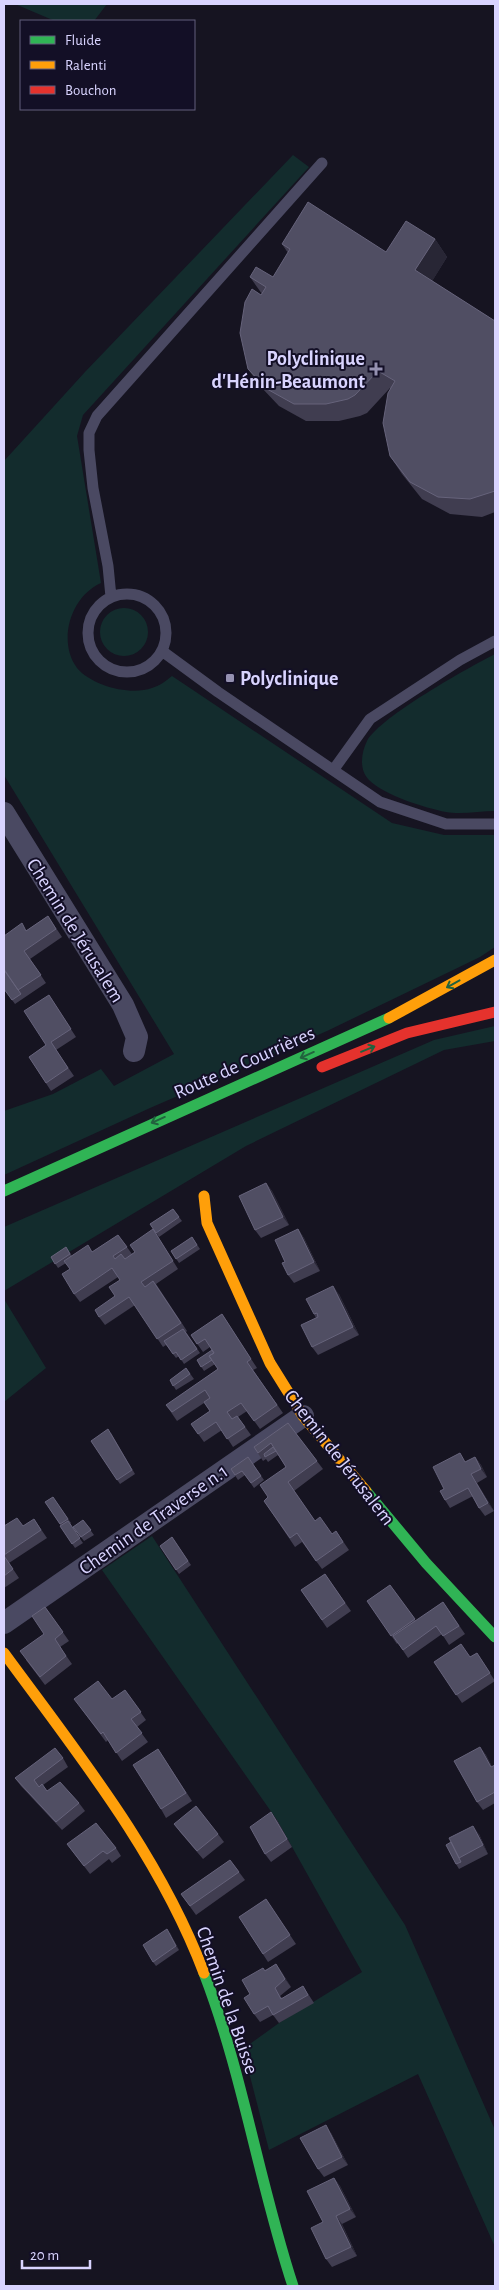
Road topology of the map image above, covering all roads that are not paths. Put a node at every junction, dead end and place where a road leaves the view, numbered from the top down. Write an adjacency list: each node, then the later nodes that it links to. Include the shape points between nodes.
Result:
1 (322, 163): 2 (lane, via 97,416 89,433 89,450)
2 (111, 597): 4 (lane, via 138,595 160,611 166,637); 4 (lane, via 92,613 88,625 90,650 98,661 120,672 133,672 145,668)
3 (495, 641): 5 (lane, via 370,719)
4 (162, 651): 5 (lane)
5 (334, 769): 7 (lane, via 380,802 418,816 446,824)
6 (4, 813): 10 (street, Chemin de Jérusalem, via 123,1005 137,1037)
7 (495, 824)
8 (495, 960): 12 (street, Route de Courrières, one-way to 12, via 404,1011)
9 (495, 1012): 11 (street, Route de Courrières, one-way to 9, via 407,1033)
10 (134, 1051)
11 (312, 1071)
12 (4, 1192)
13 (204, 1196): 14 (street, Chemin de Jérusalem, via 207,1224 270,1363)
14 (303, 1416): 15 (street, Chemin de Traverse n.1); 16 (street, Chemin de Jérusalem, via 426,1563)
15 (4, 1623)
16 (495, 1636)
17 (4, 1653): 18 (street, Chemin de la Buisse, via 114,1804 164,1888 196,1952 230,2054 277,2240)
18 (293, 2286)

